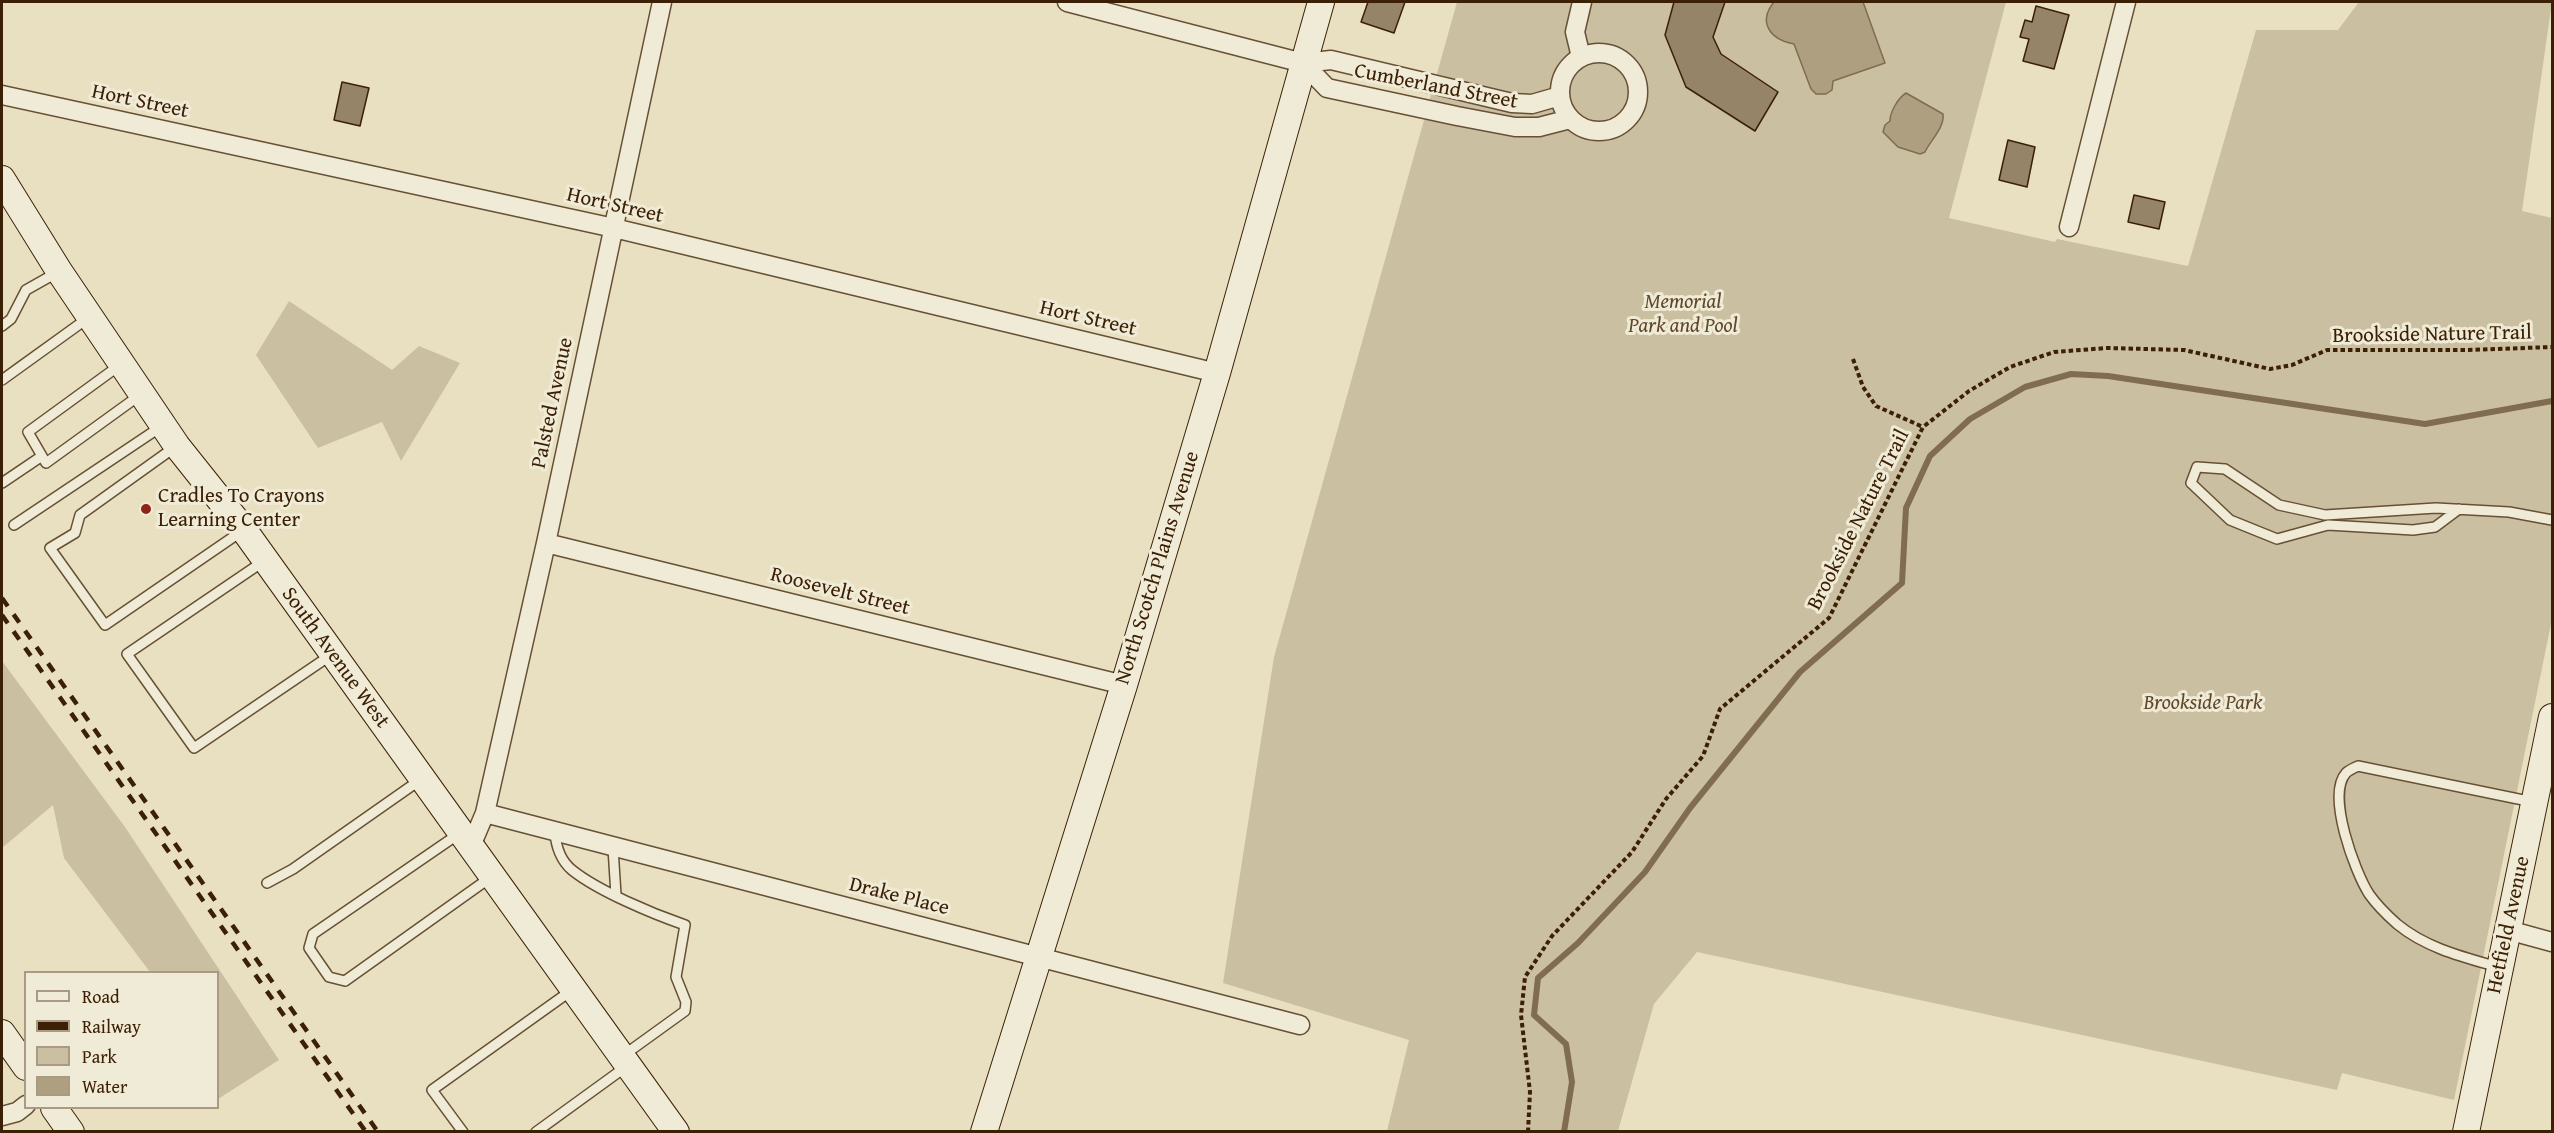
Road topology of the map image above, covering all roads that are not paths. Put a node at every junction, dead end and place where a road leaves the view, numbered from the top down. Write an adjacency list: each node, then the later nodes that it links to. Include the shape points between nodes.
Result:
1 (662, 2): 13 (street, Palsted Avenue)
2 (1066, 2): 7 (street, Cumberland Street)
3 (1322, 2): 7 (street, North Scotch Plains Avenue)
4 (1582, 2): 6 (street, via 1575,32)
5 (2126, 2): 12 (street)
6 (1581, 57): 9 (street, via 1564,73); 10 (street, via 1606,53 1618,58 1635,76 1637,101 1633,113 1614,129 1590,131)
7 (1303, 63): 9 (street, Cumberland Street, via 1331,60 1512,103 1532,104); 10 (street, Cumberland Street, via 1327,88 1457,116 1515,127 1539,127); 18 (street, North Scotch Plains Avenue)
8 (2, 95): 13 (street, Hort Street)
9 (1560, 96): 10 (street)
10 (1570, 119)
11 (2, 179): 14 (street, South Avenue West)
12 (2069, 227)
13 (614, 228): 18 (street, Hort Street); 30 (street, Palsted Avenue)
14 (59, 271): 15 (street, South Avenue West); 16 (lane, via 26,290 11,319)
15 (90, 317): 17 (street, South Avenue West); 19 (lane)
16 (2, 326)
17 (122, 363): 20 (street, South Avenue West); 22 (lane, via 28,432)
18 (1217, 373): 33 (street, North Scotch Plains Avenue)
19 (2, 380)
20 (142, 393): 21 (street, South Avenue West); 22 (lane)
21 (170, 435): 27 (lane); 29 (street, South Avenue West); 29 (lane, via 80,515 75,533 50,548 105,625)
22 (44, 460): 23 (lane)
23 (2, 483)
24 (2459, 509): 25 (lane); 26 (lane); 28 (lane, via 2435,527 2413,530)
25 (2346, 514): 28 (lane); 28 (lane, via 2325,515 2279,505 2225,469 2197,467 2192,483 2230,520 2277,539 2328,525)
26 (2553, 520)
27 (14, 525)
28 (2347, 526)
29 (244, 530): 31 (street, South Avenue West)
30 (546, 543): 33 (street, Roosevelt Street); 37 (street, Palsted Avenue)
31 (264, 561): 32 (street, South Avenue West); 32 (lane, via 127,654 194,748)
32 (332, 654): 35 (street, South Avenue West)
33 (1124, 685): 46 (street, North Scotch Plains Avenue)
34 (2553, 717): 36 (street, Hetfield Avenue)
35 (422, 778): 39 (street, South Avenue West); 42 (lane)
36 (2535, 802): 44 (street, Hetfield Avenue); 47 (lane, via 2358,766 2346,772 2341,783 2340,808 2346,845 2369,895 2398,925 2443,951)
37 (486, 813): 38 (street, Drake Place); 39 (street, Palsted Avenue)
38 (555, 833): 40 (street, Drake Place); 43 (lane, via 557,848 571,869)
39 (466, 839): 41 (street, South Avenue West); 41 (lane, via 313,934 309,948 328,977 345,981)
40 (614, 848): 43 (lane); 46 (street, Drake Place)
41 (493, 876): 48 (street, South Avenue West)
42 (267, 883)
43 (616, 894): 51 (lane, via 655,915 685,925 676,977 686,1002 685,1011)
44 (2508, 930): 45 (street); 47 (street, Hetfield Avenue)
45 (2553, 942)
46 (1040, 956): 49 (street, Drake Place); 60 (street, North Scotch Plains Avenue)
47 (2500, 968): 61 (street, Hetfield Avenue)
48 (574, 989): 51 (street, South Avenue West); 57 (lane, via 432,1090)
49 (1300, 1025)
50 (2, 1033): 52 (street)
51 (625, 1061): 58 (lane); 59 (street, South Avenue West)
52 (24, 1064)
53 (24, 1107): 55 (street)
54 (55, 1109): 56 (street)
55 (2, 1116)
56 (71, 1131)
57 (463, 1131)
58 (536, 1131)
59 (676, 1131)
60 (984, 1131)
61 (2466, 1131)

